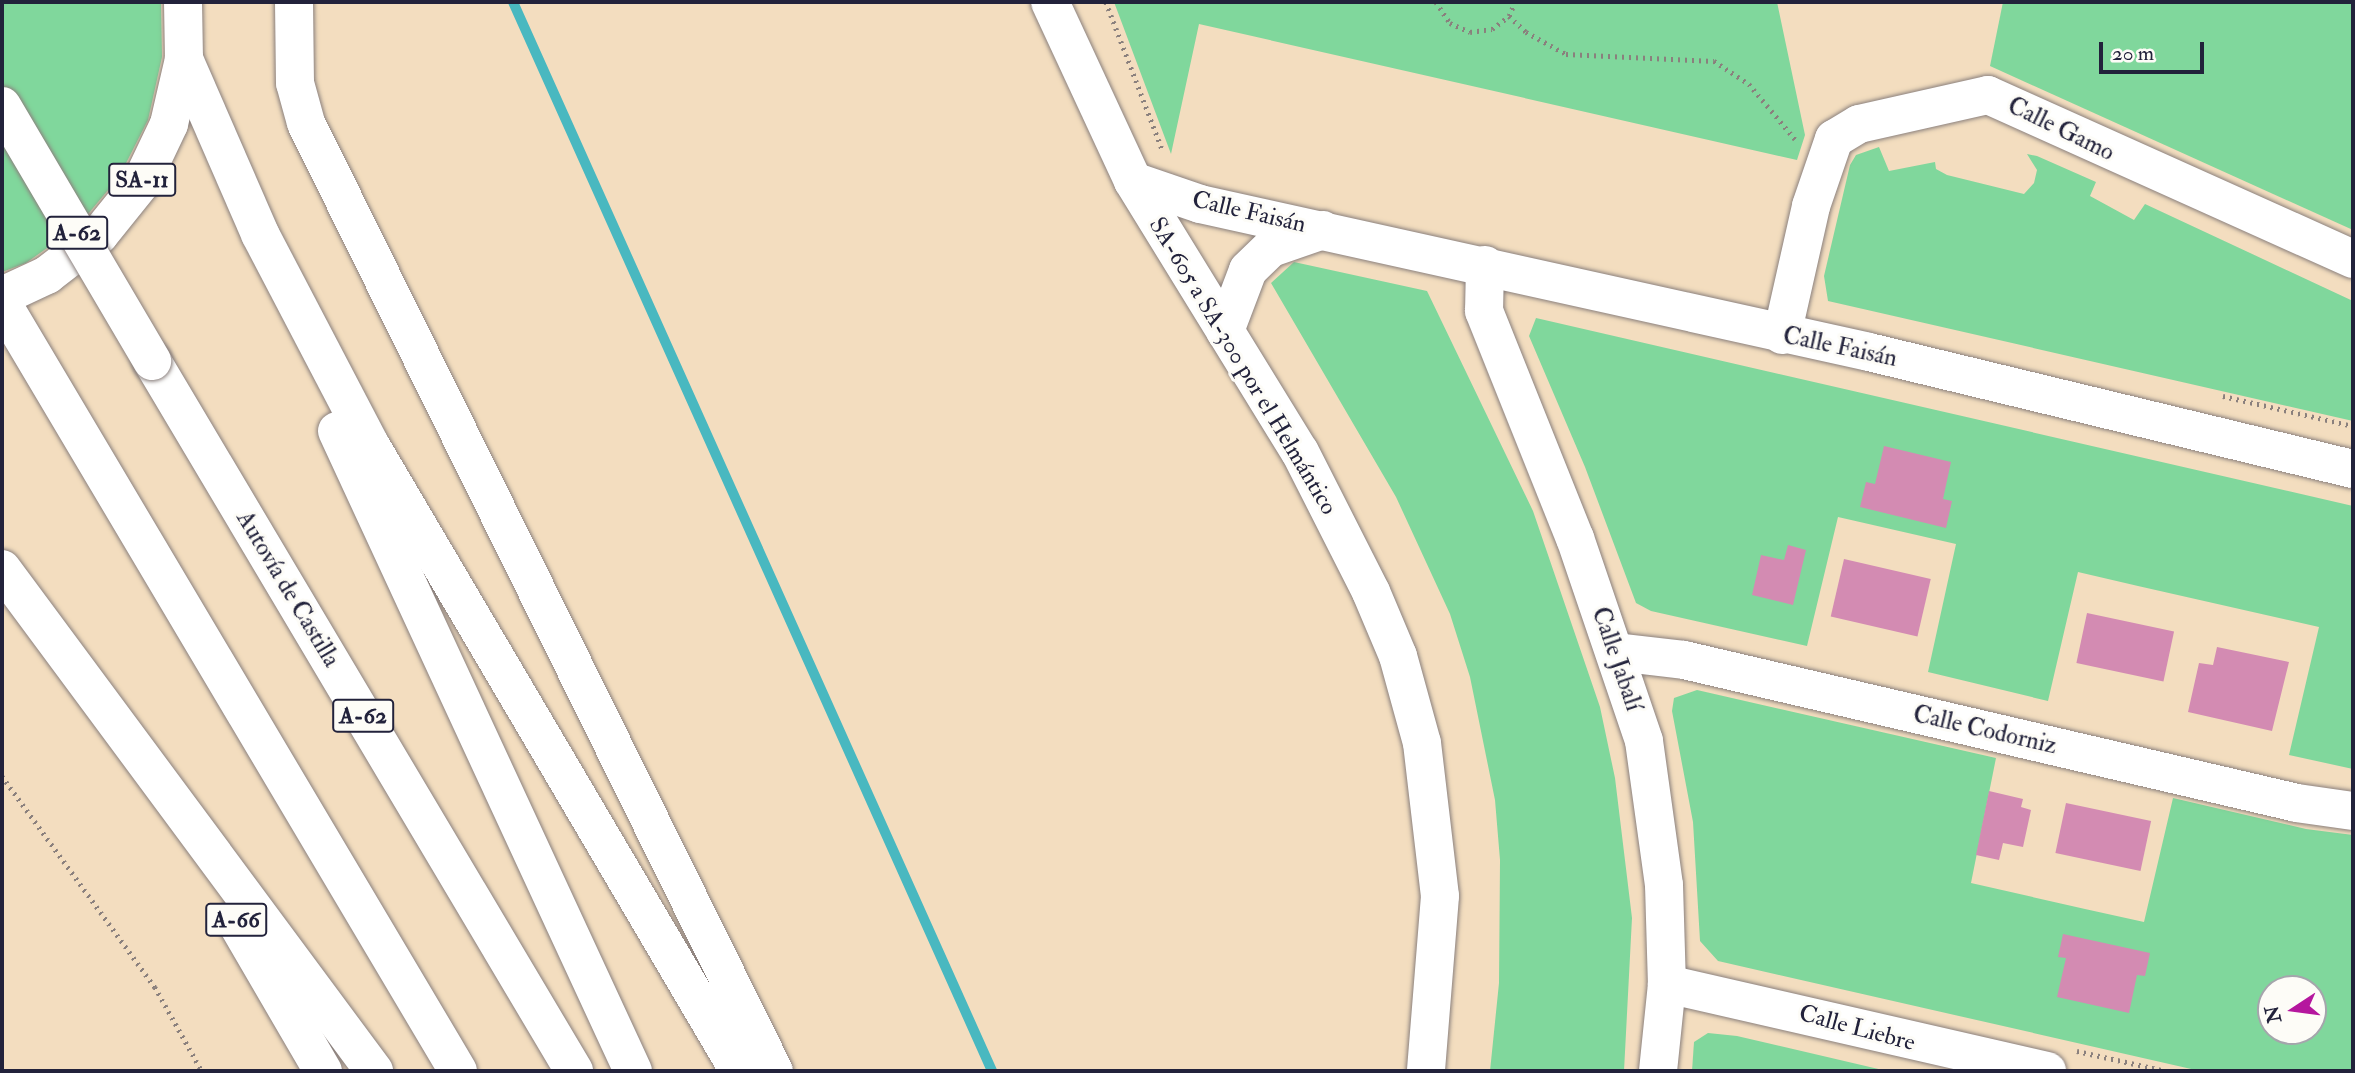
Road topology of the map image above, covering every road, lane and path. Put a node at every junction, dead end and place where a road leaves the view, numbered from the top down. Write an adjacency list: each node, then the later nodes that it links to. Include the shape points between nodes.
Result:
1 (184, 2): 8 (main road, SA-11)
2 (294, 2): 35 (main road, via 295,82 306,123)
3 (1050, 2): 11 (main road, SA-605 a SA-300 por el Helmántico)
4 (1106, 2): 11 (path, via 1162,146)
5 (1436, 2): 7 (path, via 1450,23 1470,32 1492,29)
6 (1515, 2): 7 (path)
7 (1509, 16): 10 (path, via 1526,32 1566,54 1714,61 1749,84)
8 (184, 59): 13 (main road); 16 (main road, SA-11, via 169,124 141,183 99,235 47,275)
9 (2, 106): 32 (main road, Autovía de Castilla / A-62, bridge)
10 (1797, 141)
11 (1150, 187): 12 (main road, Calle Faisán); 18 (main road, SA-605 a SA-300 por el Helmántico)
12 (1325, 230): 15 (main road, Calle Faisán); 18 (main road, Calle Faisán, via 1271,248 1248,270)
13 (260, 234): 33 (main road, via 299,348); 34 (main road, via 371,446)
14 (2353, 259): 19 (main road, Calle Gamo, via 1988,95 1859,124 1834,139 1811,206)
15 (1485, 265): 19 (main road, Calle Faisán); 22 (main road, Calle Jabalí, via 1484,311)
16 (2, 296)
17 (2, 303): 31 (main road)
18 (1225, 331): 36 (main road, SA-605 a SA-300 por el Helmántico, via 1300,452 1371,592 1398,656 1422,743 1440,896)
19 (1782, 335): 20 (main road, Calle Faisán)
20 (2353, 469)
21 (2, 569): 23 (main road)
22 (1616, 652): 25 (main road, Calle Codorniz, via 1684,660 2284,800); 26 (main road, Calle Jabalí, via 1644,741 1658,819)
23 (149, 769): 29 (main road, A-66); 30 (main road)
24 (2, 776): 28 (path, via 155,987)
25 (2353, 811)
26 (1667, 984): 27 (main road, Calle Liebre); 37 (main road, Calle Jabalí)
27 (2060, 1060): 38 (path)
28 (202, 1071)
29 (323, 1071)
30 (374, 1071)
31 (458, 1071)
32 (574, 1071)
33 (633, 1071)
34 (739, 1071)
35 (774, 1071)
36 (1426, 1071)
37 (1658, 1071)
38 (2166, 1071)

